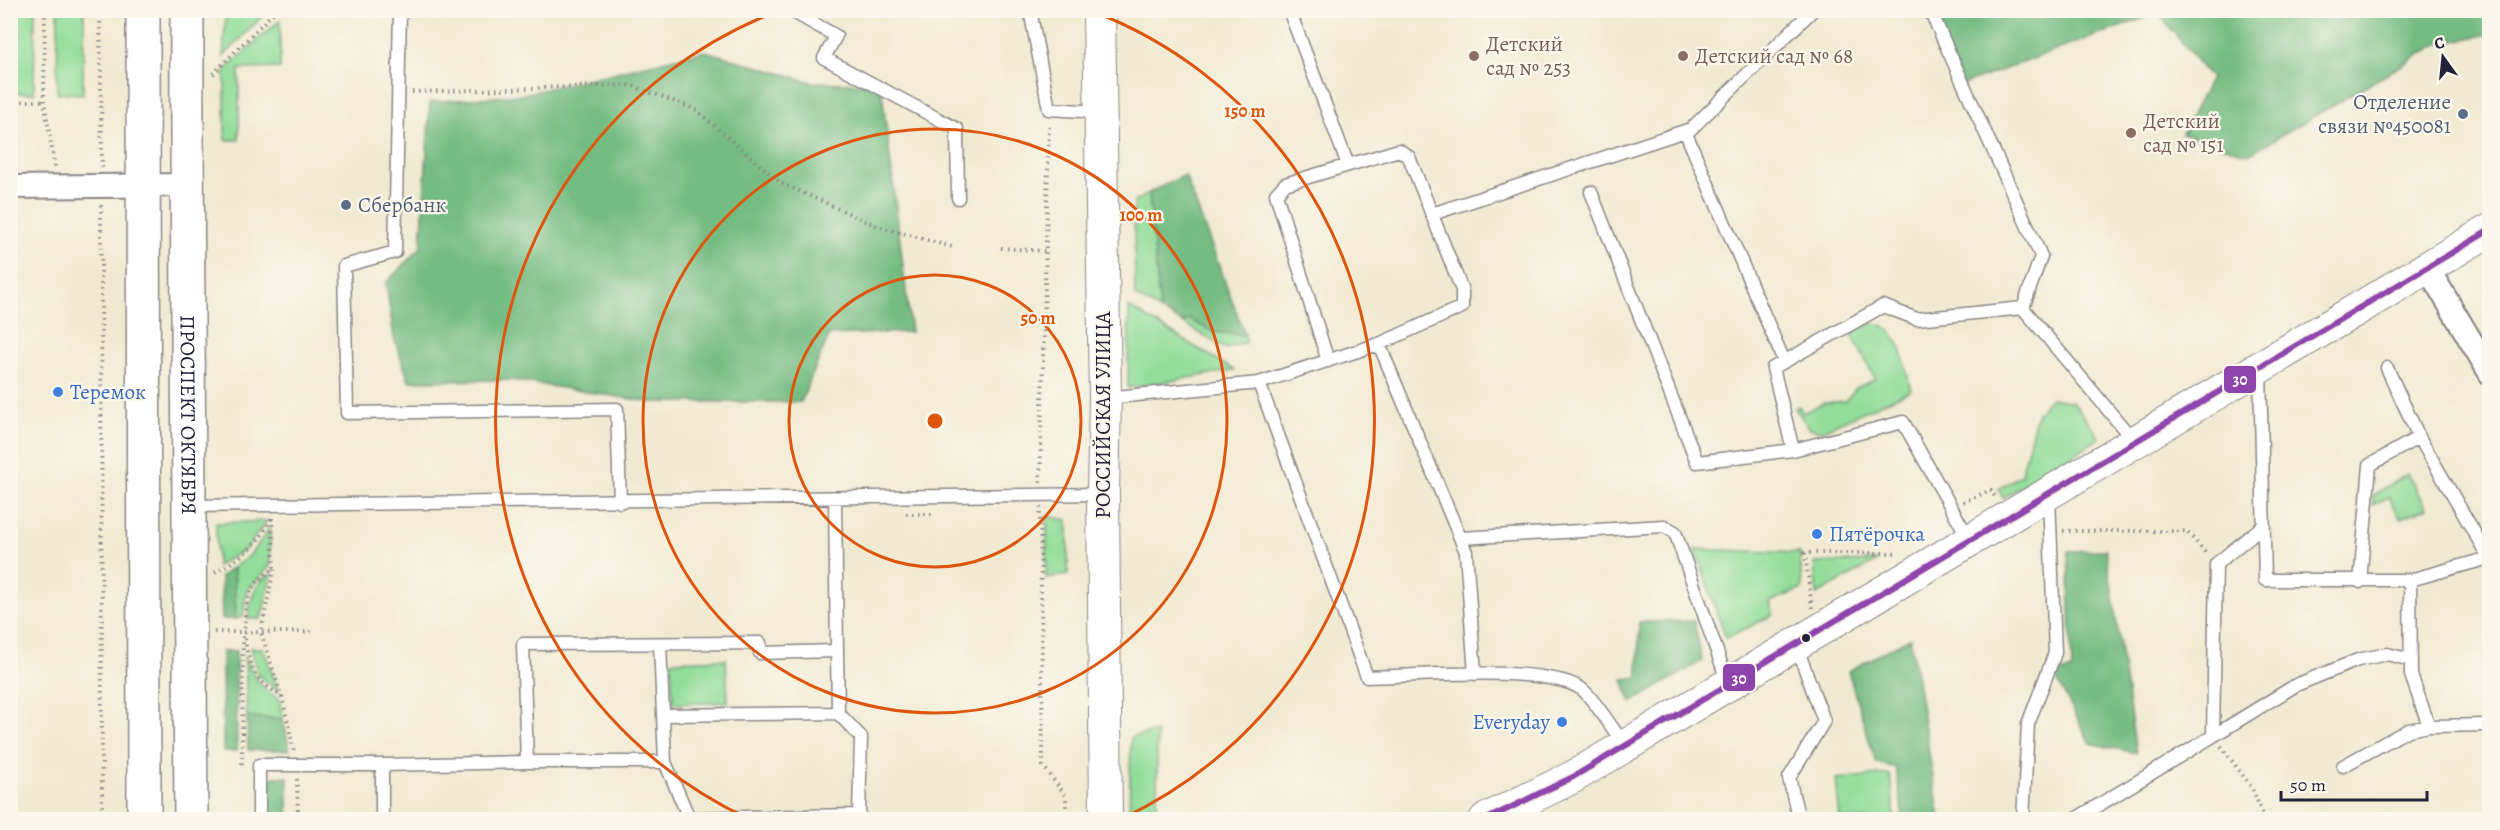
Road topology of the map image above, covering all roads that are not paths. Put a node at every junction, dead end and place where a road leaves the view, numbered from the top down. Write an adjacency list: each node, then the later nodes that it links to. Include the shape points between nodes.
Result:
1 (143, 10): 14 (main road)
2 (187, 10): 13 (main road, ПРОСПЕКТ ОКТЯБРЯ)
3 (400, 10): 38 (lane, via 395,252 344,266 347,413 617,409)
4 (790, 10): 17 (lane, via 836,36 824,58 957,129)
5 (1030, 10): 10 (lane, via 1049,109)
6 (1099, 10): 10 (street, РОССИЙСКАЯ УЛИЦА)
7 (1289, 10): 12 (lane)
8 (1813, 10): 11 (lane)
9 (1930, 10): 21 (lane, via 2041,256)
10 (1100, 112): 31 (street, РОССИЙСКАЯ УЛИЦА)
11 (1685, 131): 18 (lane); 24 (lane)
12 (1348, 165): 18 (lane, via 1399,150 1409,157); 23 (lane, via 1285,184 1275,194)
13 (185, 185): 14 (street); 29 (main road, ПРОСПЕКТ ОКТЯБРЯ)
14 (142, 186): 15 (street); 28 (main road)
15 (10, 187)
16 (1591, 192): 34 (lane, via 1697,462)
17 (958, 198)
18 (1432, 214): 22 (lane, via 1462,290 1462,307)
19 (2490, 230): 20 (street)
20 (2427, 267): 25 (street); 27 (street)
21 (2023, 308): 24 (lane, via 1917,319 1882,306); 33 (lane)
22 (1379, 344): 23 (lane); 41 (lane)
23 (1328, 361): 30 (lane)
24 (1785, 361): 34 (lane, via 1773,368)
25 (2260, 367): 33 (street); 40 (lane)
26 (2387, 368): 32 (lane)
27 (2490, 373)
28 (143, 376): 29 (main road); 61 (main road)
29 (188, 376): 39 (main road, ПРОСПЕКТ ОКТЯБРЯ)
30 (1259, 383): 31 (lane); 49 (lane, via 1367,677)
31 (1105, 398): 36 (street, РОССИЙСКАЯ УЛИЦА)
32 (2419, 437): 43 (lane, via 2489,558); 44 (lane, via 2370,465)
33 (2134, 442): 35 (street)
34 (1793, 450): 42 (lane, via 1903,422)
35 (2049, 493): 42 (street); 68 (lane, via 2055,653 2028,724)
36 (1103, 494): 37 (lane); 65 (street, РОССИЙСКАЯ УЛИЦА)
37 (835, 498): 38 (lane); 47 (lane)
38 (620, 502): 39 (lane)
39 (190, 506): 62 (main road, ПРОСПЕКТ ОКТЯБРЯ)
40 (2264, 525): 44 (lane, via 2265,580); 55 (lane, via 2216,564)
41 (1461, 538): 49 (lane, via 1466,552); 50 (lane, via 1664,526 1675,532)
42 (1970, 540): 46 (street)
43 (2410, 580): 44 (lane); 48 (lane)
44 (2360, 582)
45 (660, 644): 47 (lane, via 760,644 760,653); 52 (lane); 57 (lane, via 523,644)
46 (1796, 645): 50 (street); 67 (lane, via 1824,721 1789,778)
47 (837, 651): 51 (lane)
48 (2411, 660): 54 (lane, via 2411,675); 55 (lane, via 2387,654 2358,660 2296,685)
49 (1475, 674): 56 (lane, via 1555,677 1582,689)
50 (1728, 685): 56 (street)
51 (838, 713): 52 (lane); 58 (lane, via 861,737 859,815 688,818)
52 (663, 715): 58 (lane)
53 (2490, 725): 54 (lane)
54 (2429, 726): 60 (lane, via 2408,730)
55 (2213, 736): 69 (lane)
56 (1625, 746): 66 (street, via 1573,777)
57 (527, 762): 58 (lane); 59 (lane)
58 (665, 762)
59 (382, 765): 63 (lane, via 259,765); 64 (lane)
60 (2343, 766)
61 (144, 819)
62 (191, 819)
63 (259, 819)
64 (382, 819)
65 (1106, 819)
66 (1485, 819)
67 (1799, 819)
68 (2023, 819)
69 (2074, 819)

